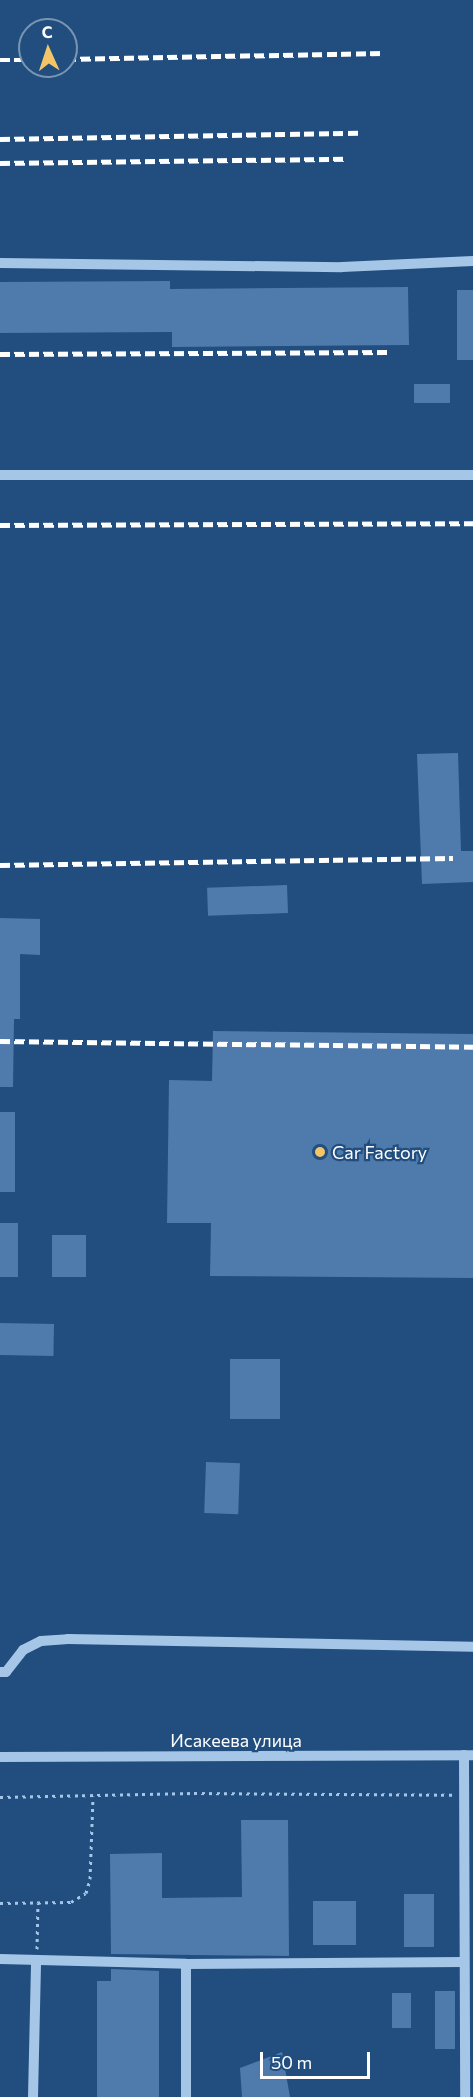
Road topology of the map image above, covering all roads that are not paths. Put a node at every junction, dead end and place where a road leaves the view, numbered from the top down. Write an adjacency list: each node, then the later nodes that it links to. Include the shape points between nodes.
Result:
1 (473, 261): 2 (street, via 342,267)
2 (0, 262)
3 (0, 475): 4 (street)
4 (473, 475)
5 (473, 1647): 6 (street, via 41,1641 23,1650 6,1672)
6 (0, 1672)
7 (468, 1755): 8 (street, Исакеева улица); 11 (street, via 464,1795)
8 (0, 1757)
9 (0, 1959): 10 (street)
10 (36, 1960): 12 (street); 13 (street)
11 (464, 1962): 12 (street); 15 (street)
12 (186, 1964): 14 (street)
13 (33, 2097)
14 (186, 2097)
15 (465, 2097)

